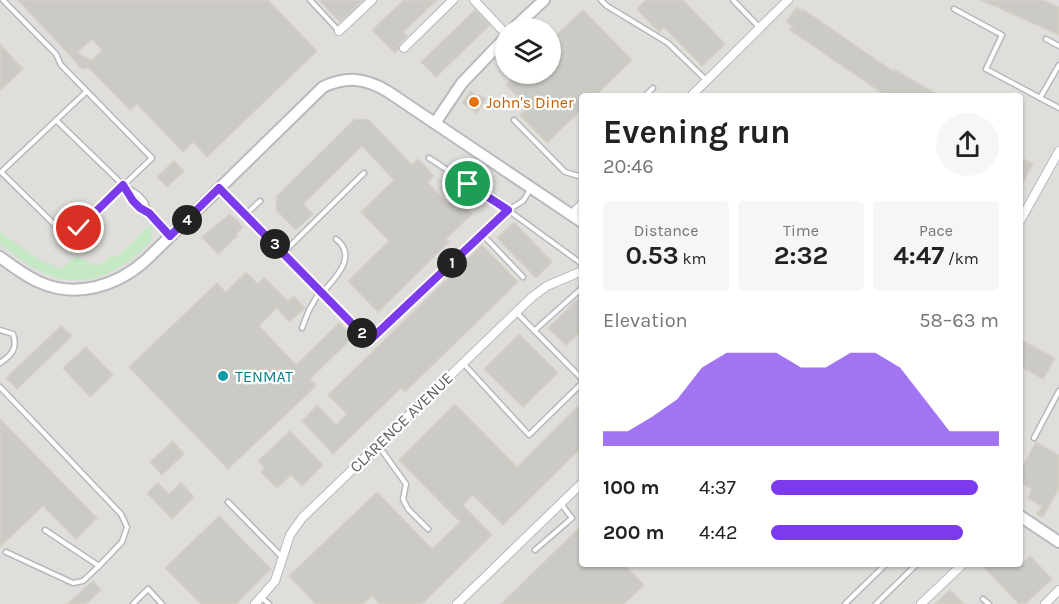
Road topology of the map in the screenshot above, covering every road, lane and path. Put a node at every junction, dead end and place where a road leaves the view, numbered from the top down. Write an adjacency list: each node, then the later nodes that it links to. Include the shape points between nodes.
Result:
1 (3, 0): 22 (lane, via 56,54 61,66)
2 (309, 0): 14 (lane)
3 (372, 0): 14 (street)
4 (453, 0): 18 (street)
5 (474, 0): 12 (street)
6 (544, 0): 11 (main road)
7 (600, 0): 20 (lane, via 668,43)
8 (733, 0): 13 (lane)
9 (788, 0): 13 (street)
10 (954, 9): 25 (lane, via 1002,35 986,69)
11 (525, 18)
12 (495, 23)
13 (760, 27): 20 (street)
14 (339, 31)
15 (1046, 39): 16 (lane)
16 (1059, 46)
17 (495, 47): 29 (main road, via 462,82)
18 (404, 48)
19 (1059, 65): 25 (lane)
20 (706, 80): 24 (street)
21 (653, 88): 23 (lane)
22 (86, 92): 27 (lane); 34 (lane, via 152,158)
23 (648, 93)
24 (694, 93)
25 (1040, 98): 26 (lane)
26 (1059, 108)
27 (56, 120): 34 (lane); 34 (lane, via 1,172 57,227 79,228)
28 (514, 120): 33 (lane, via 565,172)
29 (435, 123): 35 (main road, via 375,84 354,79 333,83 323,87); 36 (main road)
30 (1059, 151): 43 (street)
31 (429, 158): 39 (lane)
32 (364, 173): 48 (lane)
33 (579, 176)
34 (123, 185): 40 (lane, via 133,201); 40 (lane, via 139,195)
35 (219, 188): 41 (street); 46 (main road)
36 (531, 189): 39 (lane, via 523,201); 42 (main road)
37 (260, 201): 41 (lane)
38 (579, 207): 42 (street)
39 (508, 210): 45 (lane); 50 (lane)
40 (149, 213): 46 (lane)
41 (245, 214): 48 (street)
42 (571, 215): 44 (main road)
43 (1023, 215)
44 (579, 220)
45 (482, 234): 52 (lane); 59 (lane)
46 (170, 236): 49 (main road, via 126,276 87,289 40,283)
47 (336, 239): 54 (lane, via 342,243 346,256 342,269)
48 (284, 253): 54 (street)
49 (0, 257)
50 (579, 262)
51 (579, 272): 55 (street, CLARENCE AVENUE, via 547,286)
52 (522, 277)
53 (579, 291): 58 (lane)
54 (322, 292): 56 (lane); 59 (street)
55 (516, 312): 58 (lane); 61 (street, CLARENCE AVENUE)
56 (302, 328)
57 (0, 330): 60 (lane, via 13,334 16,343 13,352)
58 (534, 331): 62 (lane)
59 (369, 341)
60 (0, 363)
61 (463, 363): 63 (lane, via 529,435); 67 (street, CLARENCE AVENUE)
62 (579, 378)
63 (579, 384)
64 (0, 387): 78 (lane, via 121,514 127,527 122,542)
65 (1059, 391): 66 (lane)
66 (1034, 438)
67 (378, 445): 72 (lane, via 406,484 403,499 408,509); 77 (street, CLARENCE AVENUE, via 296,525)
68 (579, 486): 70 (street)
69 (228, 502): 77 (lane)
70 (561, 503): 75 (lane, via 572,518); 89 (street)
71 (1023, 518): 74 (main road)
72 (428, 529)
73 (45, 530): 78 (lane)
74 (1059, 542)
75 (535, 550)
76 (6, 552): 78 (lane, via 74,583 83,581)
77 (283, 559): 83 (street, CLARENCE AVENUE, via 275,581)
78 (99, 566)
79 (883, 567): 90 (lane)
80 (914, 567): 91 (lane)
81 (960, 567): 92 (street)
82 (1058, 595): 94 (street)
83 (261, 597): 87 (street, CLARENCE AVENUE); 88 (lane)
84 (983, 599): 93 (lane)
85 (133, 604): 86 (lane, via 148,589)
86 (162, 604)
87 (255, 604)
88 (268, 604)
89 (457, 604)
90 (844, 604)
91 (876, 604)
92 (921, 604)
93 (988, 604)
94 (1045, 604)

